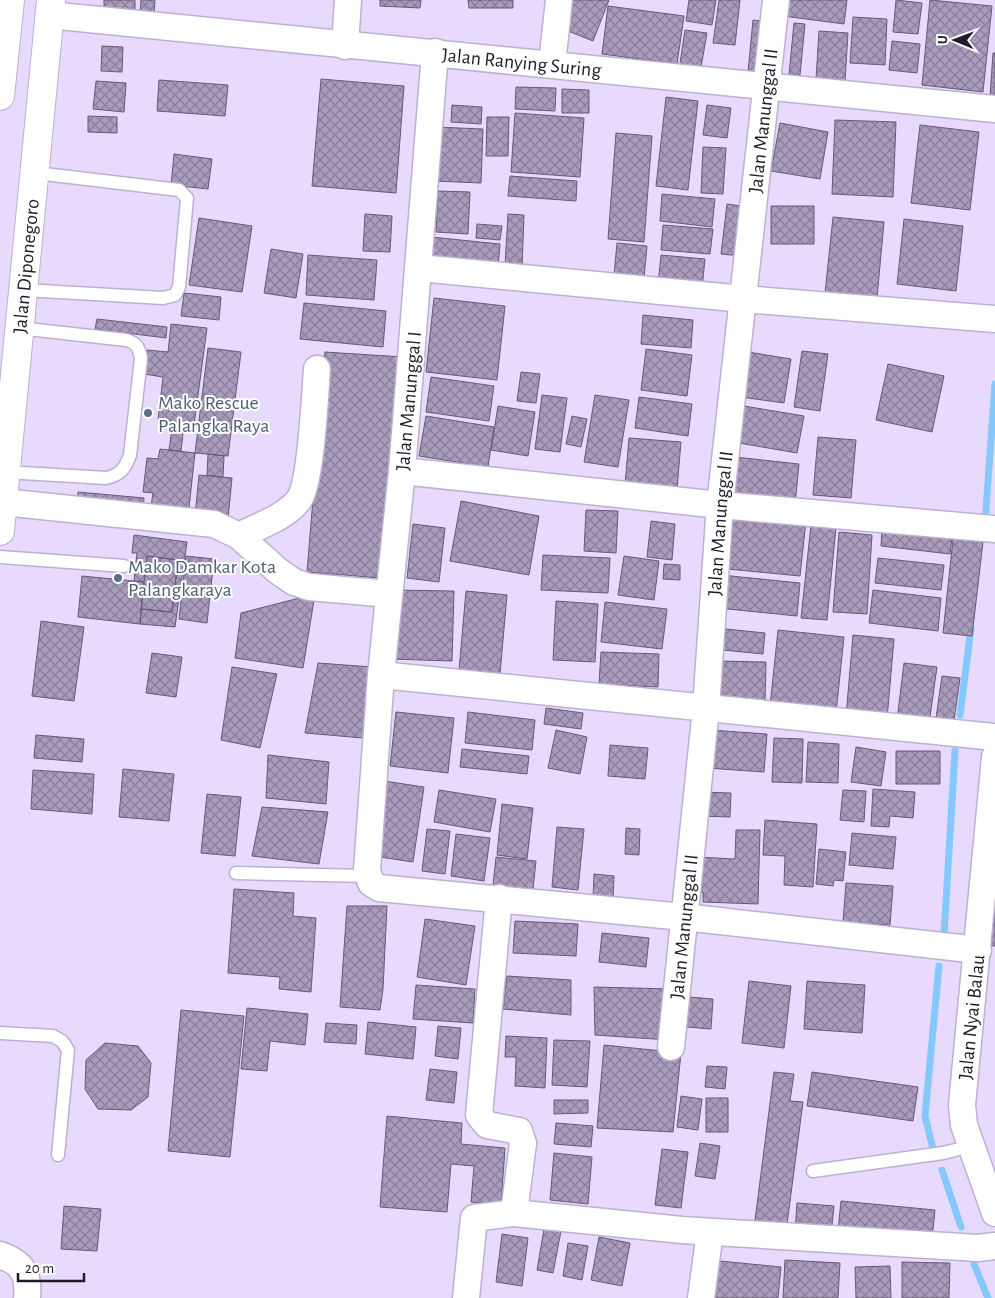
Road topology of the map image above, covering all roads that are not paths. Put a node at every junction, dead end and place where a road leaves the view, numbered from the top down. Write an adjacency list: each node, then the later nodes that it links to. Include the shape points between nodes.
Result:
1 (10, 0): 6 (main road)
2 (348, 0): 7 (street)
3 (559, 0): 9 (street)
4 (776, 0): 10 (street, Jalan Manunggal II)
5 (50, 8): 7 (street, Jalan Ranying Suring); 13 (main road, Jalan Diponegoro)
6 (3, 40): 11 (main road)
7 (345, 46): 8 (street, Jalan Ranying Suring)
8 (435, 52): 9 (street, Jalan Ranying Suring); 14 (street, Jalan Manunggal I)
9 (552, 64): 10 (street, Jalan Ranying Suring)
10 (768, 85): 12 (street, Jalan Ranying Suring); 16 (street, Jalan Manunggal II)
11 (0, 96)
12 (995, 109)
13 (36, 173): 15 (main road, Jalan Diponegoro); 15 (lane, via 179,190 186,198 179,287 175,295 163,298)
14 (419, 268): 16 (street); 20 (street, Jalan Manunggal I)
15 (24, 290): 18 (main road, Jalan Diponegoro)
16 (744, 299): 17 (street); 23 (street, Jalan Manunggal II)
17 (995, 319)
18 (19, 328): 21 (main road, Jalan Diponegoro); 21 (lane, via 126,340 140,349 140,358 130,456 117,476)
19 (317, 369): 26 (street, via 306,479 300,499 280,515)
20 (402, 471): 23 (street); 29 (street, Jalan Manunggal I)
21 (6, 472): 22 (main road, Jalan Diponegoro)
22 (3, 502): 25 (main road, Jalan Diponegoro); 26 (street, via 214,524)
23 (720, 505): 24 (street); 31 (street, Jalan Manunggal II)
24 (992, 529)
25 (0, 531)
26 (239, 536): 29 (street, via 294,582 309,587)
27 (0, 557): 28 (lane)
28 (124, 566)
29 (388, 594): 30 (street, Jalan Manunggal I)
30 (381, 675): 31 (street); 34 (street, Jalan Manunggal I)
31 (706, 708): 32 (street); 37 (street, Jalan Manunggal II)
32 (984, 741): 35 (street, Jalan Nyai Balau)
33 (236, 873): 34 (lane)
34 (368, 876): 36 (street, via 370,883 379,888)
35 (988, 896): 38 (street, Jalan Nyai Balau)
36 (500, 898): 37 (street); 45 (street, via 479,1115 487,1124 519,1131 522,1143)
37 (684, 918): 38 (street); 40 (street, Jalan Manunggal II)
38 (962, 948): 41 (street, Jalan Nyai Balau)
39 (0, 1034): 42 (lane, via 53,1036 68,1050)
40 (671, 1047)
41 (965, 1148): 43 (lane); 44 (street, Jalan Nyai Balau)
42 (58, 1155)
43 (813, 1171)
44 (995, 1212)
45 (514, 1213): 46 (street); 50 (street, via 474,1218)
46 (710, 1232): 47 (street); 51 (street)
47 (988, 1247)
48 (0, 1255): 49 (street, via 13,1260 22,1270 28,1281)
49 (27, 1298)
50 (466, 1298)
51 (701, 1298)

